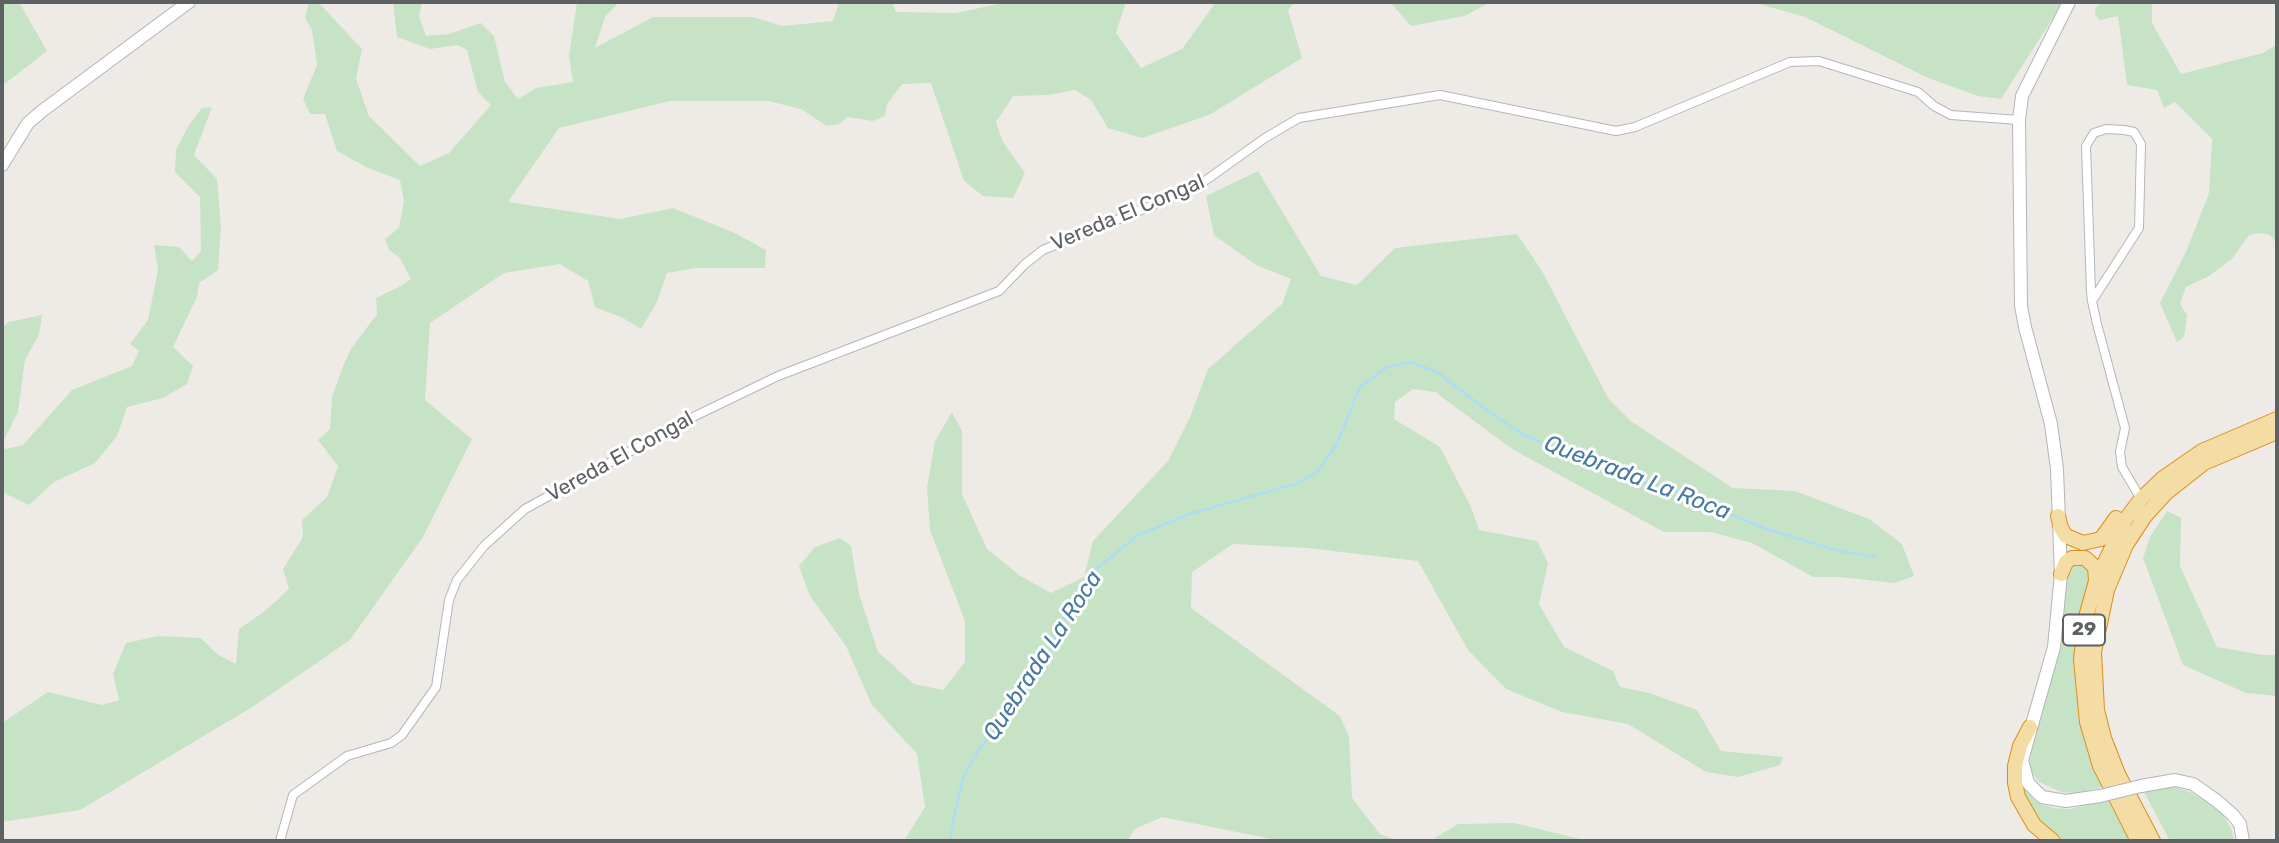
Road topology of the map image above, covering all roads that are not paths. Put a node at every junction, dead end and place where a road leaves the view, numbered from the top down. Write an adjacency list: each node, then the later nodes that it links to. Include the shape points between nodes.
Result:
1 (189, 2): 4 (main road, via 41,111 28,123)
2 (2066, 8): 3 (main road, via 2022,96)
3 (2019, 120): 9 (main road, via 2021,306 2051,424); 14 (street, Vereda El Congal, via 1951,116 1918,92 1819,61 1790,62 1616,131 1440,95 1299,118 1195,188 1043,250 999,291 778,376 525,509 484,546 457,580 449,600 436,687 402,736 347,756 293,795)
4 (2, 165)
5 (2092, 301): 5 (street, via 2086,146 2094,132 2134,132 2141,144 2139,228); 8 (street, via 2126,428 2120,452 2122,467)
6 (2277, 419): 8 (highway, via 2195,454 2154,480)
7 (2277, 432): 13 (highway, 29, via 2220,455 2176,483 2145,516 2118,561 2103,603 2094,660 2097,710)
8 (2139, 496): 9 (highway, via 2095,542 2073,541 2061,528); 11 (highway, 29)
9 (2058, 516): 10 (main road)
10 (2061, 574): 11 (highway, via 2066,562 2085,558 2095,567); 12 (main road, via 2054,647)
11 (2096, 581): 16 (highway, 29, via 2081,659 2087,722 2100,766)
12 (2030, 727): 15 (highway, via 2020,746 2015,783 2029,818); 19 (main road, bridge, via 2022,760 2032,789 2042,797 2055,801 2100,796 2175,780 2193,784 2233,815)
13 (2110, 755): 17 (highway, 29); 18 (highway)
14 (281, 841)
15 (2053, 841)
16 (2138, 841)
17 (2153, 841)
18 (2161, 841)
19 (2243, 841)

